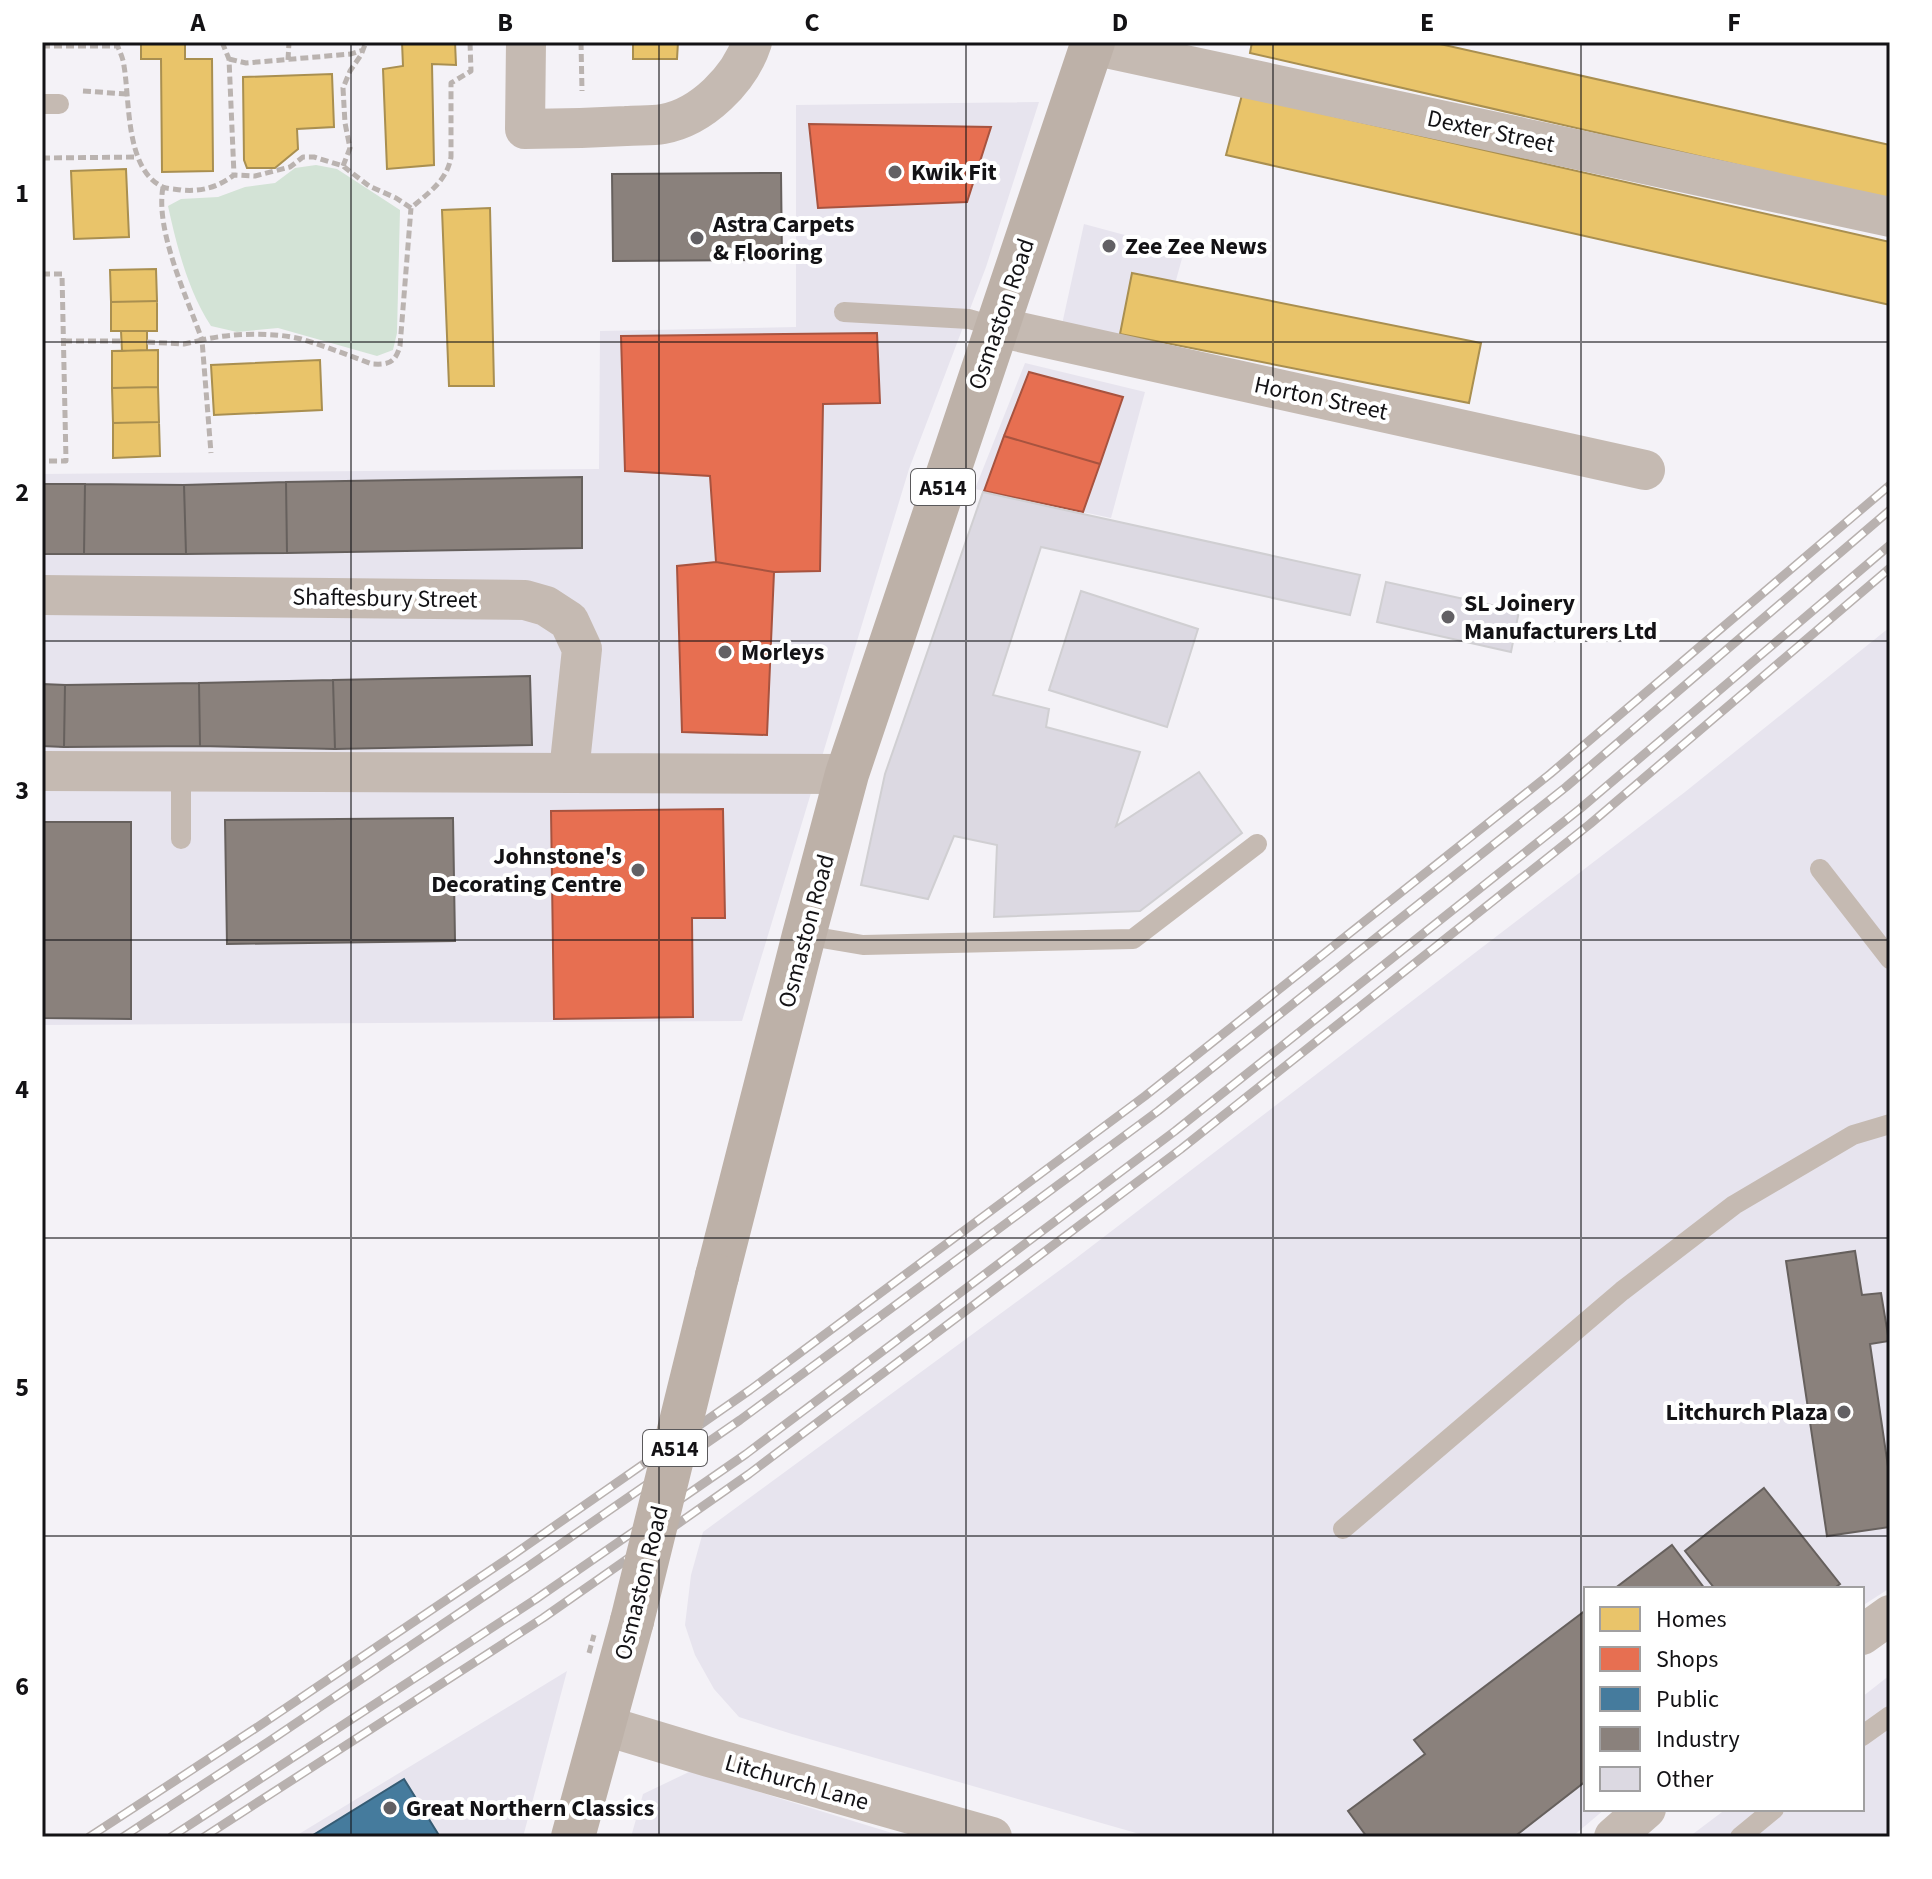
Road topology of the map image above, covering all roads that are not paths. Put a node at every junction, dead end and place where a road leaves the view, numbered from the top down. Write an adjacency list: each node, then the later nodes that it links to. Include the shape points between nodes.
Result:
1 (526, 42): 2 (street, via 525,129 665,124 703,106 721,90 737,73)
2 (752, 42)
3 (1093, 44): 4 (street, Dexter Street); 6 (main road, Osmaston Road / A514)
4 (1890, 217)
5 (844, 312): 6 (lane, via 969,319)
6 (997, 327): 7 (street, Horton Street); 12 (main road, Osmaston Road / A514)
7 (1645, 470)
8 (42, 595): 11 (street, Shaftesbury Street, via 525,600 546,606 569,621 582,649)
9 (42, 771): 10 (street)
10 (181, 771): 11 (street); 13 (lane)
11 (569, 772): 12 (street)
12 (847, 774): 16 (main road, Osmaston Road / A514)
13 (181, 839)
14 (1257, 844): 16 (lane, via 1133,939 863,945)
15 (1820, 869): 17 (lane)
16 (804, 935): 23 (main road, Osmaston Road / A514, bridge)
17 (1890, 959)
18 (1890, 1124): 19 (lane, via 1853,1135 1734,1205 1622,1291)
19 (1343, 1529)
20 (1890, 1615): 21 (street)
21 (1864, 1634)
22 (1890, 1716): 24 (lane)
23 (603, 1725): 27 (main road, Osmaston Road / A514); 28 (street, Litchurch Lane)
24 (1864, 1735)
25 (1644, 1811): 29 (street)
26 (1772, 1811): 30 (lane)
27 (573, 1837)
28 (992, 1837)
29 (1614, 1837)
30 (1740, 1837)

